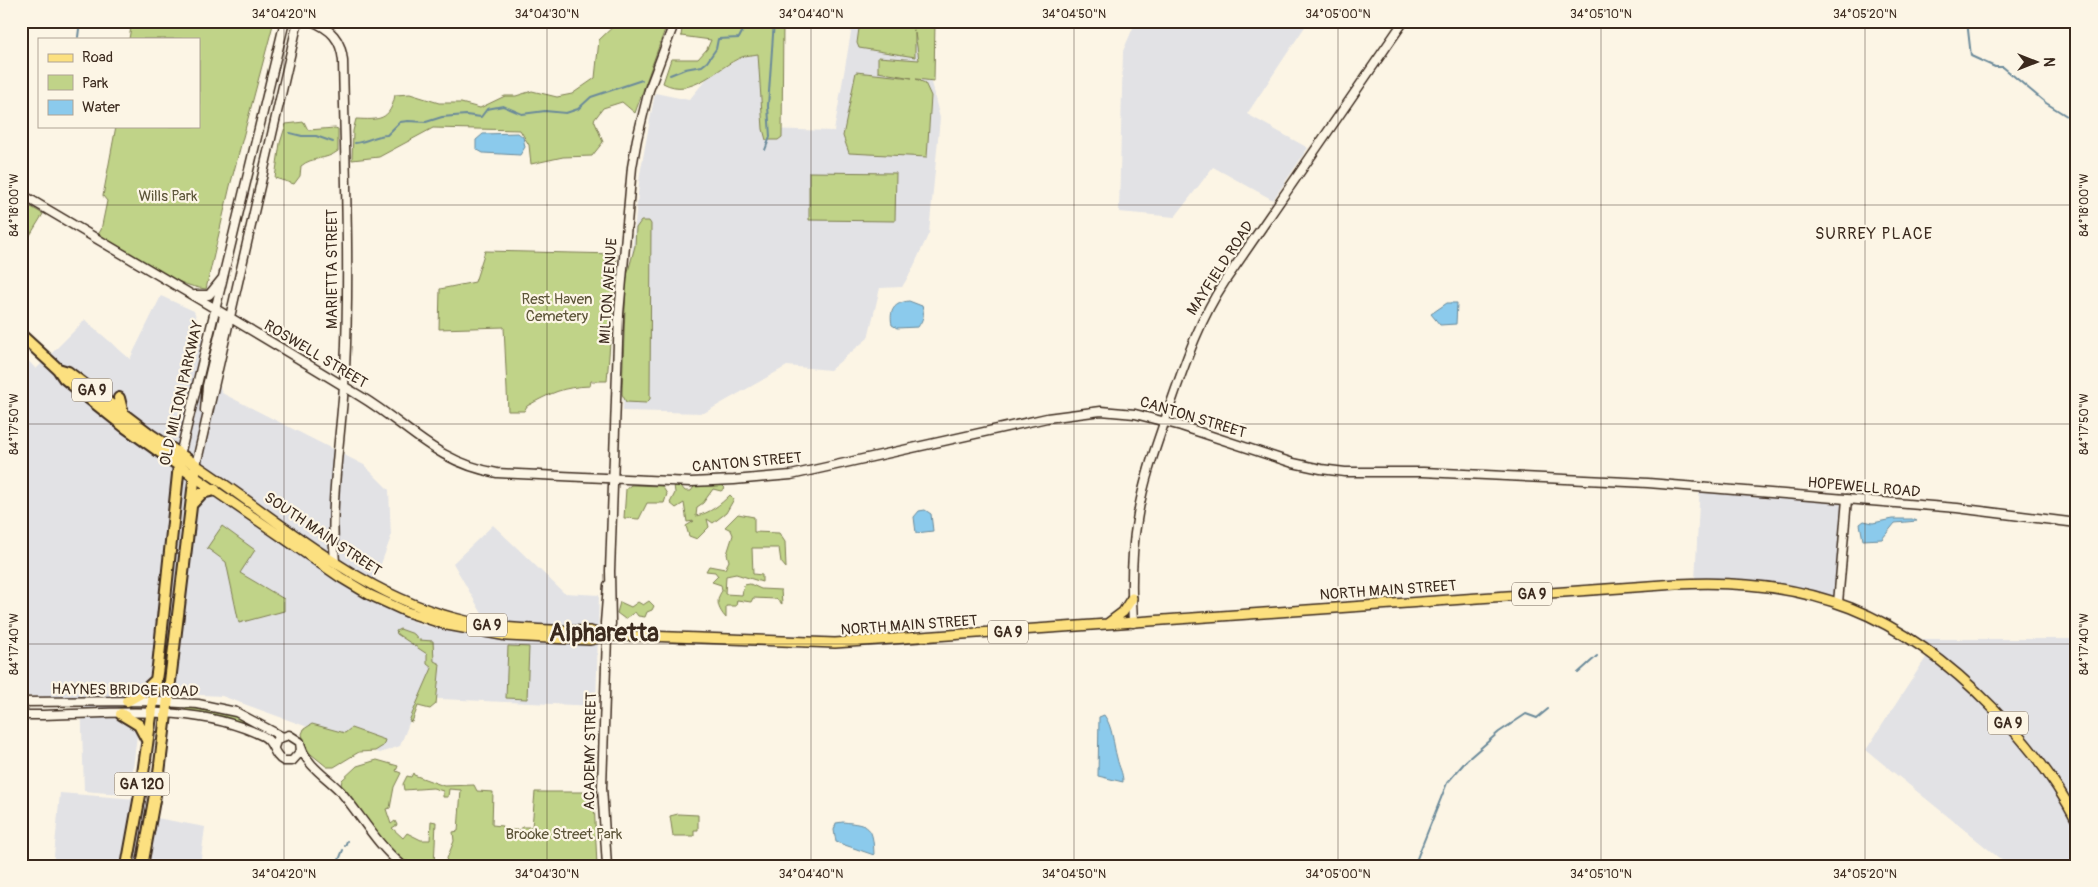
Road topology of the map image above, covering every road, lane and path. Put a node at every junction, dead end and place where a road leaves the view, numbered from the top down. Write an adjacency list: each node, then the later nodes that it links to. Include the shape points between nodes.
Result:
1 (285, 21): 7 (street, OLD MILTON PARKWAY)
2 (298, 21): 10 (street)
3 (311, 21): 13 (street, MARIETTA STREET, via 334,35 343,56)
4 (675, 21): 20 (street, MILTON AVENUE, via 649,90 632,166 619,314)
5 (1404, 21): 16 (street, MAYFIELD ROAD, via 1214,297 1193,339)
6 (21, 194): 8 (street, ROSWELL STREET)
7 (224, 275): 8 (street, via 210,296); 9 (street, OLD MILTON PARKWAY)
8 (189, 294): 9 (street, ROSWELL STREET)
9 (216, 310): 10 (street, ROSWELL STREET); 17 (street, OLD MILTON PARKWAY)
10 (227, 317): 13 (street, ROSWELL STREET); 18 (street, OLD MILTON PARKWAY, via 206,386 207,417)
11 (21, 335): 12 (highway, SOUTH MAIN STREET / GA 9)
12 (58, 369): 15 (highway, SOUTH MAIN STREET / GA 9, via 68,372); 17 (highway, SOUTH MAIN STREET / GA 9, via 98,407)
13 (344, 386): 20 (street, ROSWELL STREET, via 377,406 441,454 469,466 507,474); 27 (street, MARIETTA STREET, via 335,470)
14 (120, 398): 15 (highway)
15 (124, 414): 17 (highway, SOUTH MAIN STREET / GA 9)
16 (1165, 421): 20 (street, CANTON STREET, via 1122,412 1080,412 791,475 709,482); 21 (street, CANTON STREET, via 1292,463 1321,469); 30 (street, MAYFIELD ROAD, via 1136,520)
17 (180, 460): 18 (highway, SOUTH MAIN STREET / GA 9); 19 (highway, SOUTH MAIN STREET / GA 9); 35 (highway, OLD MILTON PARKWAY / GA 120)
18 (196, 465): 19 (highway, OLD MILTON PARKWAY / GA 120); 27 (main road, SOUTH MAIN STREET / GA 9)
19 (195, 477): 22 (main road, SOUTH MAIN STREET / GA 9); 24 (highway, OLD MILTON PARKWAY / GA 120)
20 (614, 478): 34 (street, MILTON AVENUE, via 611,624)
21 (1648, 483): 23 (street, HOPEWELL ROAD)
22 (214, 490): 24 (highway, via 202,493); 26 (main road, SOUTH MAIN STREET / GA 9)
23 (1848, 499): 25 (street, HOPEWELL ROAD); 31 (street)
24 (192, 504): 39 (highway, OLD MILTON PARKWAY / GA 120)
25 (2077, 523)
26 (301, 550): 27 (main road, via 308,550 329,564); 28 (main road, SOUTH MAIN STREET / GA 9)
27 (334, 562): 29 (main road, SOUTH MAIN STREET / GA 9)
28 (340, 577): 29 (main road, via 345,574 365,586); 34 (main road, SOUTH MAIN STREET / GA 9, via 407,612 463,629 520,637 590,640)
29 (373, 586): 34 (main road, SOUTH MAIN STREET / GA 9, via 418,607 465,621 510,628 590,631)
30 (1132, 598): 32 (street, MAYFIELD ROAD); 33 (main road, via 1123,612)
31 (1838, 603): 32 (main road, NORTH MAIN STREET / GA 9, via 1775,587 1712,582); 50 (main road, NORTH MAIN STREET / GA 9, via 1907,636 1957,672 2033,752 2050,774)
32 (1133, 622): 33 (main road, NORTH MAIN STREET / GA 9)
33 (1107, 624): 34 (main road, NORTH MAIN STREET / GA 9, via 835,643)
34 (607, 636): 54 (street, ACADEMY STREET, via 602,787)
35 (156, 679): 36 (highway, via 144,692); 38 (highway, OLD MILTON PARKWAY / GA 120)
36 (127, 701): 37 (street, HAYNES BRIDGE ROAD); 38 (street, HAYNES BRIDGE ROAD)
37 (21, 702)
38 (153, 702): 39 (street, HAYNES BRIDGE ROAD); 40 (highway, OLD MILTON PARKWAY / GA 120)
39 (168, 702): 42 (highway, OLD MILTON PARKWAY / GA 120); 44 (street, HAYNES BRIDGE ROAD, via 229,710)
40 (151, 713): 41 (street, HAYNES BRIDGE ROAD); 42 (street, HAYNES BRIDGE ROAD); 45 (highway, OLD MILTON PARKWAY / GA 120)
41 (122, 714): 43 (street, HAYNES BRIDGE ROAD); 45 (highway, via 139,725)
42 (166, 714): 47 (street, HAYNES BRIDGE ROAD, via 225,721 264,736); 52 (highway, OLD MILTON PARKWAY / GA 120)
43 (21, 715)
44 (281, 736): 46 (street, HAYNES BRIDGE ROAD, via 294,736); 47 (street)
45 (148, 740): 51 (highway, OLD MILTON PARKWAY / GA 120)
46 (301, 747): 48 (street, via 299,755); 49 (street, HAYNES BRIDGE ROAD, via 305,757)
47 (274, 748): 48 (street, HAYNES BRIDGE ROAD, via 280,760)
48 (292, 761): 49 (street, HAYNES BRIDGE ROAD)
49 (322, 773): 53 (street, HAYNES BRIDGE ROAD, via 380,844)
50 (2077, 821)
51 (126, 866)
52 (142, 866)
53 (403, 866)
54 (606, 866)

